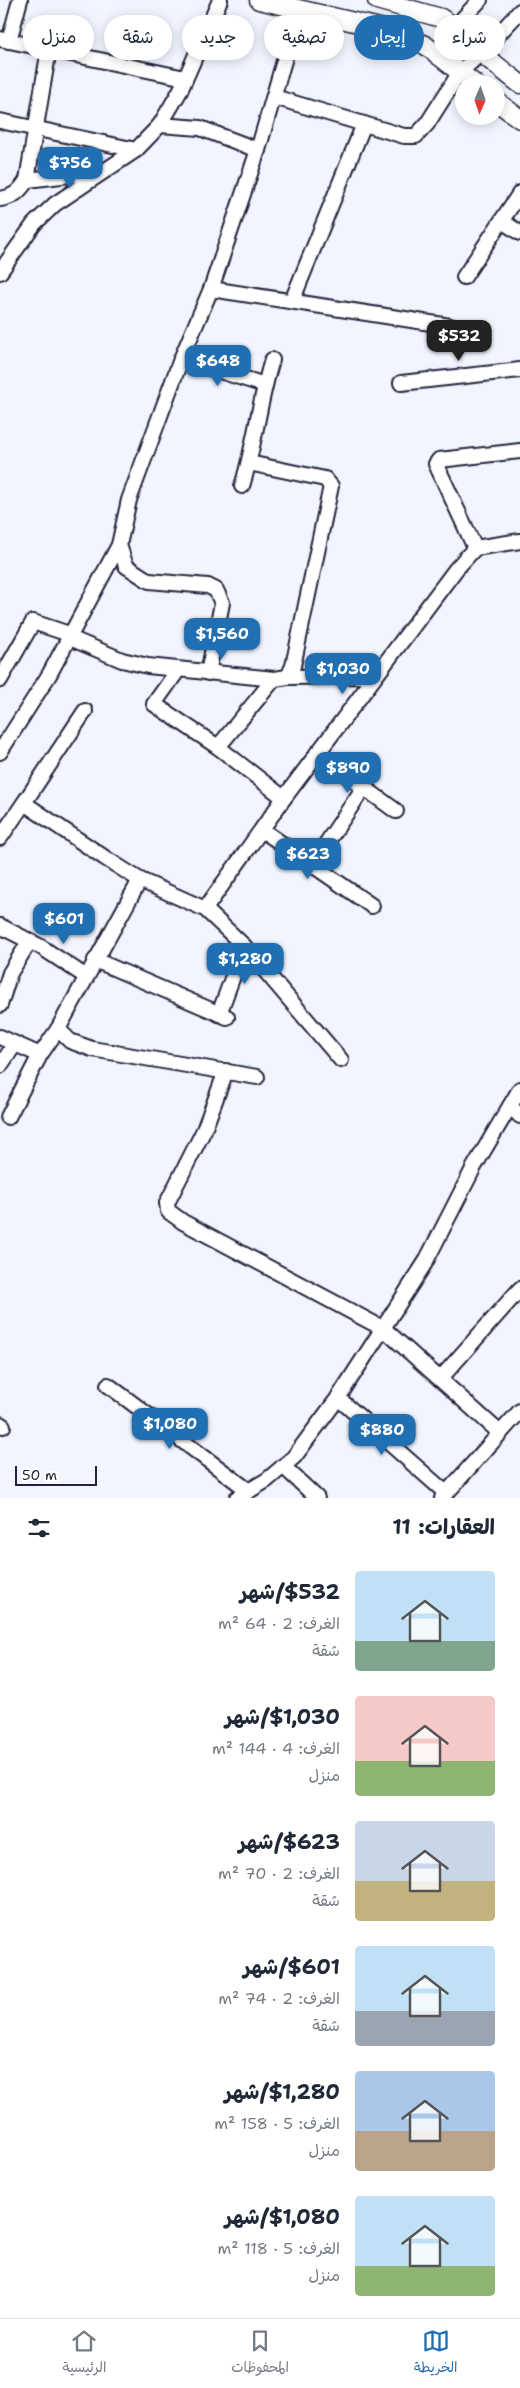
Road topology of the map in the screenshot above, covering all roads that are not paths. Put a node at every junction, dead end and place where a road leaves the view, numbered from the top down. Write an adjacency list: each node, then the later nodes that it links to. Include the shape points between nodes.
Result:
1 (20, 0): 11 (street)
2 (220, 0): 21 (street)
3 (259, 0): 6 (main road)
4 (377, 0): 9 (main road)
5 (480, 0): 8 (street)
6 (299, 10): 13 (main road, via 393,31); 23 (street)
7 (520, 11): 10 (street)
8 (466, 15)
9 (434, 17)
10 (505, 27)
11 (5, 40): 12 (street)
12 (23, 44)
13 (434, 50)
14 (94, 59): 21 (street)
15 (47, 60): 29 (street)
16 (446, 60): 19 (main road)
17 (473, 60): 19 (street)
18 (490, 60): 22 (main road)
19 (460, 72): 20 (main road); 27 (street, via 416,136 404,136)
20 (464, 75)
21 (185, 78): 28 (street)
22 (520, 84)
23 (274, 97): 27 (street); 31 (street)
24 (505, 107): 25 (main road)
25 (520, 119)
26 (0, 121): 29 (street)
27 (364, 124): 41 (street)
28 (160, 125): 30 (street); 31 (street, via 200,128)
29 (36, 129): 30 (street); 33 (street)
30 (136, 150): 32 (street)
31 (258, 150): 40 (street)
32 (108, 170): 33 (street); 38 (street, via 55,204 34,224)
33 (28, 180): 35 (street, via 11,198)
34 (520, 193): 36 (street)
35 (0, 199)
36 (502, 221): 37 (street); 39 (street)
37 (520, 233)
38 (0, 272)
39 (464, 277)
40 (211, 289): 41 (street); 43 (street)
41 (292, 301): 42 (street)
42 (450, 326)
43 (180, 359): 47 (street); 52 (street, via 129,500)
44 (272, 360): 47 (street)
45 (520, 370): 46 (street)
46 (400, 383)
47 (265, 385): 49 (street)
48 (520, 451): 53 (street, via 439,460 436,464)
49 (249, 464): 50 (street); 58 (street, via 325,479 331,486)
50 (242, 486)
51 (520, 541): 53 (street)
52 (119, 545): 54 (street); 56 (street, via 126,566 149,581 208,586 216,590 222,603)
53 (476, 548): 57 (street, via 456,569)
54 (71, 637): 55 (street, via 122,660); 60 (street, via 33,622); 63 (street)
55 (178, 670): 56 (street); 62 (street, via 154,704)
56 (208, 673): 59 (street)
57 (374, 676): 58 (street); 64 (street)
58 (288, 677): 59 (street)
59 (274, 679): 62 (street)
60 (0, 680)
61 (85, 711): 67 (street)
62 (218, 747): 66 (street)
63 (0, 752)
64 (317, 754): 65 (street); 66 (street)
65 (364, 787): 68 (street); 71 (street)
66 (284, 798): 69 (street)
67 (24, 803): 70 (street); 72 (street)
68 (396, 811)
69 (262, 830): 71 (street); 74 (street)
70 (0, 838)
71 (312, 865): 73 (street)
72 (140, 880): 74 (street); 78 (street)
73 (372, 906)
74 (205, 909): 77 (street)
75 (0, 926): 76 (street)
76 (29, 942): 79 (street); 80 (street, via 10,973)
77 (244, 946): 78 (street, via 223,1016); 85 (street)
78 (95, 960): 79 (street)
79 (85, 976): 81 (street)
80 (0, 1006)
81 (58, 1029): 84 (street); 87 (street, via 70,1041 92,1049)
82 (0, 1037): 83 (street)
83 (15, 1044): 84 (street); 86 (street)
84 (40, 1055): 91 (street)
85 (341, 1060)
86 (0, 1066)
87 (226, 1071): 88 (street); 93 (street, via 204,1130 167,1203 168,1211)
88 (257, 1077)
89 (520, 1089): 90 (street)
90 (515, 1111): 93 (street, via 474,1167 425,1263)
91 (8, 1116)
92 (520, 1289): 94 (street)
93 (384, 1329): 94 (street); 96 (street)
94 (440, 1379): 98 (street)
95 (108, 1385): 100 (street)
96 (338, 1398): 99 (street, via 294,1457); 101 (street)
97 (520, 1411): 98 (street)
98 (500, 1433): 101 (street)
99 (283, 1466): 100 (street, via 268,1480); 102 (street)
100 (243, 1494)
101 (444, 1496)
102 (317, 1498)

